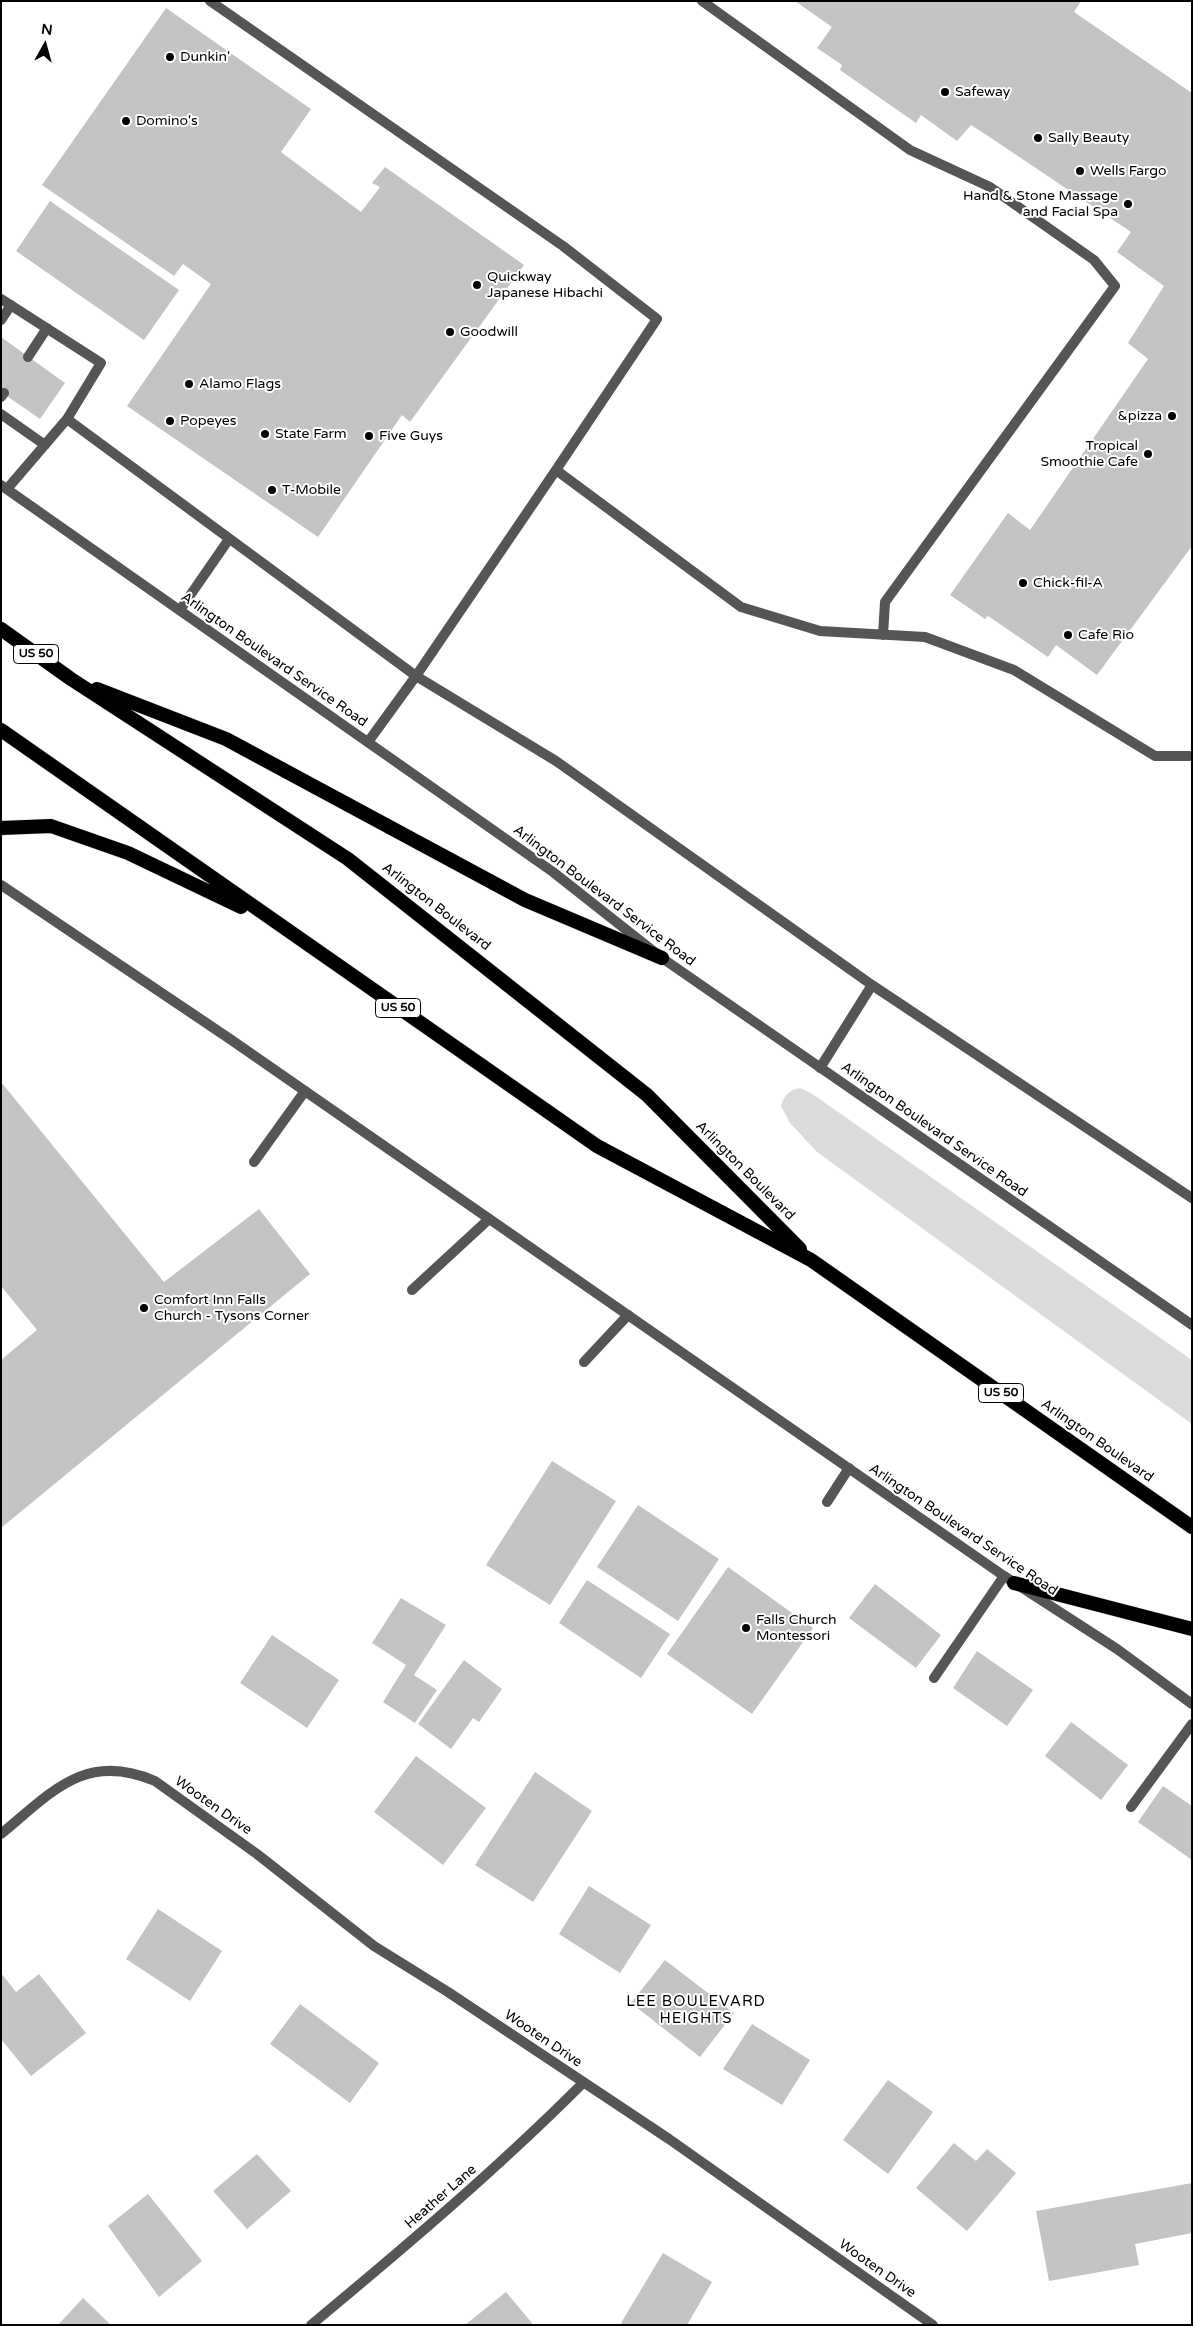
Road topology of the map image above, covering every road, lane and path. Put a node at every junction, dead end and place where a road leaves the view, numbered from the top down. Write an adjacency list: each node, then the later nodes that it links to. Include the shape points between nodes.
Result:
1 (210, 1): 11 (street, via 563,246 657,319)
2 (702, 1): 16 (street, via 910,150 997,192 1094,260 1115,286 885,602)
3 (1, 299): 4 (street)
4 (11, 305): 5 (street); 6 (street)
5 (1, 320)
6 (47, 328): 7 (street); 9 (street, via 101,363)
7 (28, 356)
8 (1, 414): 10 (street)
9 (67, 419): 10 (street); 13 (street)
10 (45, 445): 12 (street)
11 (556, 470): 16 (street, via 741,607 820,631); 17 (street)
12 (4, 487): 14 (street, Arlington Boulevard Service Road)
13 (229, 539): 14 (street); 17 (street)
14 (180, 610): 20 (street, Arlington Boulevard Service Road)
15 (1, 629): 18 (highway, Arlington Boulevard / US 50)
16 (883, 634): 21 (street, via 925,637 1014,670 1155,756)
17 (416, 676): 20 (street); 26 (street, via 556,761)
18 (71, 679): 25 (highway, via 226,739 525,900); 32 (highway, Arlington Boulevard / US 50, via 348,859 647,1095)
19 (1, 730): 24 (highway, Arlington Boulevard / US 50)
20 (368, 742): 25 (street, Arlington Boulevard Service Road, via 553,872)
21 (1192, 756)
22 (1, 828): 24 (highway, via 51,826 128,853)
23 (1, 885): 28 (street, Arlington Boulevard Service Road)
24 (277, 924): 32 (highway, Arlington Boulevard / US 50, via 596,1146)
25 (662, 958): 27 (street, Arlington Boulevard Service Road)
26 (872, 985): 27 (street); 30 (street)
27 (820, 1068): 35 (street, Arlington Boulevard Service Road)
28 (305, 1091): 29 (street); 31 (street, Arlington Boulevard Service Road)
29 (254, 1162)
30 (1192, 1198)
31 (489, 1219): 33 (street); 34 (street, Arlington Boulevard Service Road)
32 (811, 1260): 39 (highway, Arlington Boulevard / US 50)
33 (412, 1290)
34 (628, 1315): 36 (street); 37 (street, Arlington Boulevard Service Road)
35 (1192, 1326)
36 (584, 1362)
37 (849, 1468): 38 (street); 40 (street, Arlington Boulevard Service Road)
38 (826, 1502)
39 (1192, 1527)
40 (1009, 1579): 41 (highway); 42 (street); 43 (street, Arlington Boulevard Service Road)
41 (1192, 1630)
42 (934, 1678)
43 (1192, 1704)
44 (1192, 1724): 45 (street)
45 (1131, 1807)
46 (1, 1834): 47 (street, Wooten Drive, via 57,1788 83,1774 114,1770 140,1775 155,1782 258,1854 374,1946)
47 (583, 2083): 48 (street, Heather Lane, via 443,2216); 49 (street, Wooten Drive, via 669,2139)
48 (312, 2325)
49 (933, 2325)

